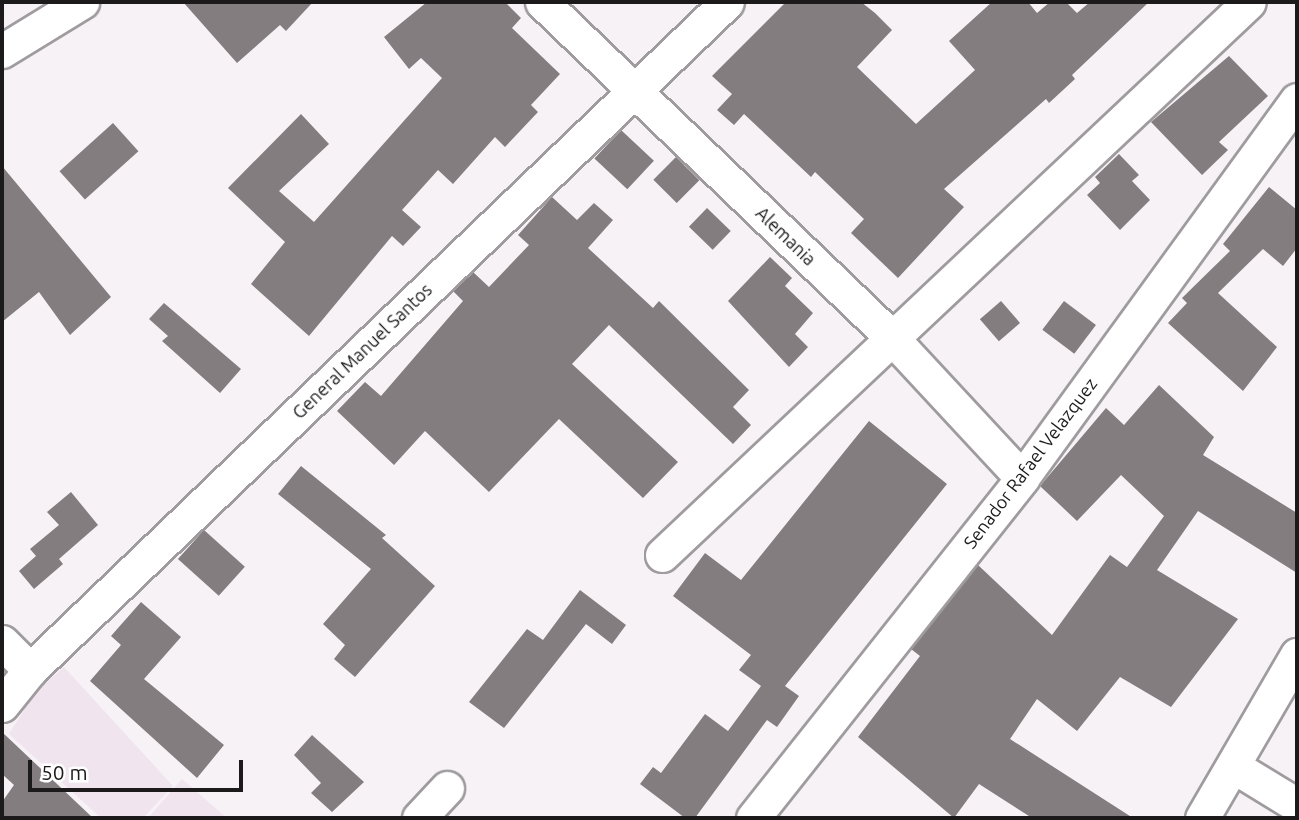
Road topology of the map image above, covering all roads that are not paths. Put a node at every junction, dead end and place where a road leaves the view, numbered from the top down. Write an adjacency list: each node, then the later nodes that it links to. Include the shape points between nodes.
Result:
1 (82, 2): 5 (street)
2 (542, 2): 6 (street, Alemania)
3 (727, 2): 6 (street, General Manuel Santos)
4 (1248, 2): 8 (street)
5 (2, 51)
6 (635, 91): 8 (street, Alemania); 13 (street, General Manuel Santos)
7 (1297, 100): 9 (street, Senador Rafael Velazquez)
8 (891, 337): 9 (street, Alemania); 10 (street)
9 (1022, 478): 19 (street, Senador Rafael Velazquez)
10 (662, 555)
11 (2, 642): 13 (street)
12 (1297, 655): 15 (street)
13 (30, 670): 14 (street, General Manuel Santos)
14 (2, 705)
15 (1233, 766): 17 (street); 20 (street)
16 (447, 788): 18 (street)
17 (1297, 805)
18 (419, 818)
19 (753, 818)
20 (1202, 818)

